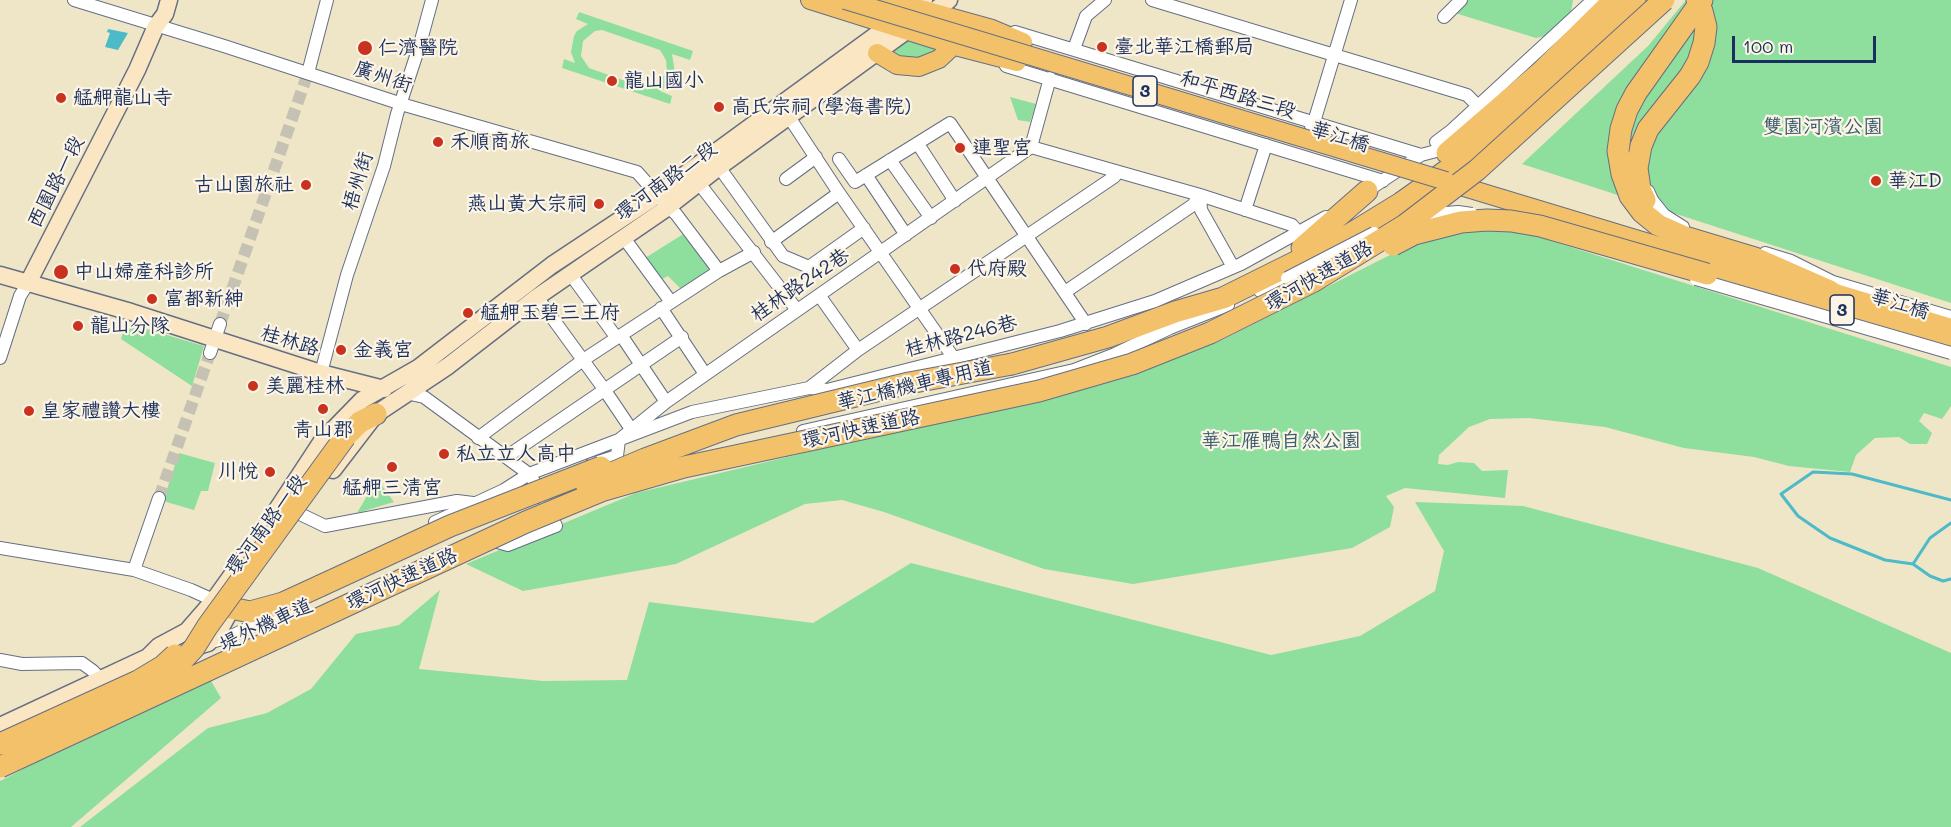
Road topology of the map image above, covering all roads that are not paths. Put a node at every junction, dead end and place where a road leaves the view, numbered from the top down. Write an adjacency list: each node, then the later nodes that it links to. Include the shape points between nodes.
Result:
1 (74, 0): 25 (street, 廣州街)
2 (157, 0): 25 (street, 西園路一段)
3 (169, 0): 25 (street, 西園路一段)
4 (327, 0): 35 (street)
5 (432, 0): 37 (street, 梧州街)
6 (810, 0): 24 (main road, 和平西路三段 / 3)
7 (845, 0): 54 (main road, 和平西路三段 / 3, bridge)
8 (888, 0): 22 (main road, 和平西路三段 / 3)
9 (950, 0): 22 (street, 環河南路二段)
10 (1105, 0): 30 (street, via 1086,16)
11 (1152, 0): 21 (street)
12 (1351, 0): 33 (street)
13 (1461, 0): 23 (street)
14 (1604, 0): 41 (street)
15 (1614, 0): 41 (highway, via 1541,72)
16 (1635, 0): 87 (highway, 環河快速道路, via 1548,88 1470,154 1401,203 1272,275 1223,298)
17 (1664, 0): 77 (highway, 環河快速道路, bridge, via 1477,170 1405,225)
18 (1697, 0): 64 (highway, via 1706,27 1698,62 1648,129 1637,168 1648,206)
19 (1703, 0): 64 (highway, via 1636,93 1621,129 1618,151 1630,195 1642,212); 88 (street, via 1712,30 1704,63 1655,129 1645,153 1645,182 1652,200 1681,227 1791,261 1833,282)
20 (1590, 1): 38 (street)
21 (1188, 5): 33 (street)
22 (923, 7): 24 (street, 環河南路二段); 26 (main road, 和平西路三段 / 3); 27 (street, 環河南路二段)
23 (1444, 17)
24 (890, 25): 27 (main road, 和平西路三段 / 3); 59 (street, 環河南路二段)
25 (156, 26): 35 (street, 廣州街); 78 (street, 西園路一段)
26 (992, 29): 28 (main road, 和平西路三段 / 3); 30 (street, 和平西路三段)
27 (908, 30): 29 (main road, 和平西路三段 / 3); 31 (street, 環河南路二段)
28 (1023, 42): 54 (main road, 華江橋 / 3, bridge, via 1407,160)
29 (954, 45): 31 (main road, via 933,63 911,68); 32 (main road, 和平西路三段 / 3)
30 (1074, 49): 40 (street, 和平西路三段)
31 (877, 53): 39 (street, 環河南路二段)
32 (986, 55): 34 (main road, 和平西路三段 / 3); 36 (street, 和平西路三段, via 1000,64)
33 (1335, 56): 38 (street, via 1467,95); 40 (street)
34 (1017, 62): 54 (main road, 華江橋 / 3, bridge, via 1400,179)
35 (308, 73): 37 (street, 廣州街)
36 (1050, 78): 43 (street, 和平西路三段); 44 (street)
37 (401, 104): 59 (street, 廣州街, via 637,172); 102 (street, 梧州街)
38 (1478, 106): 45 (street)
39 (789, 117): 46 (street); 49 (street, 環河南路二段)
40 (1315, 125): 45 (street, 和平西路三段)
41 (1458, 140): 45 (street); 68 (highway, via 1410,182 1354,220)
42 (918, 144): 48 (street); 52 (street, via 950,123); 60 (street)
43 (1266, 145): 56 (street, 和平西路三段, via 1307,156); 61 (street)
44 (1031, 147): 50 (street); 52 (street, 桂林路242巷)
45 (1422, 155): 56 (street)
46 (816, 157): 53 (street); 57 (street)
47 (839, 159): 51 (street, via 855,182)
48 (890, 160): 51 (street); 62 (street)
49 (719, 167): 55 (street, 環河南路二段); 69 (street)
50 (1118, 172): 58 (street); 66 (street)
51 (866, 175): 65 (street)
52 (987, 178): 60 (street, 桂林路242巷); 66 (street)
53 (786, 179)
54 (1446, 181): 73 (main road, 華江橋 / 3, bridge)
55 (698, 182): 59 (street, 環河南路二段); 70 (street)
56 (1375, 186): 68 (highway)
57 (839, 193): 63 (street); 69 (street)
58 (1200, 195): 61 (street); 72 (street, via 1201,210); 81 (street, via 1193,205)
59 (663, 201): 67 (street, 環河南路二段); 74 (street, 廣州街); 104 (street, 環河南路二段, via 552,265 418,368)
60 (956, 201): 62 (street, 桂林路242巷)
61 (1245, 210): 68 (street, via 1292,225)
62 (931, 218): 65 (street, 桂林路242巷)
63 (864, 228): 69 (street, via 809,267 783,256); 71 (street)
64 (1673, 231): 80 (highway, via 1755,258)
65 (906, 235): 71 (street, 桂林路242巷)
66 (1025, 236): 81 (street); 85 (street)
67 (624, 238): 76 (street, 環河南路二段); 84 (street)
68 (1300, 241): 72 (street, 桂林路246巷); 87 (highway)
69 (771, 242)
70 (754, 252): 74 (street); 86 (street)
71 (881, 254): 82 (street, 桂林路242巷); 85 (street)
72 (1233, 267): 90 (street, 桂林路246巷, via 1155,301)
73 (1735, 269): 79 (main road, 華江橋 / 3); 80 (main road, 華江橋 / 3, via 1767,273)
74 (719, 271): 84 (street)
75 (0, 275): 78 (street, 桂林路)
76 (571, 275): 83 (street, 環河南路二段); 92 (street)
77 (1314, 281): 79 (highway, bridge, via 1340,274 1414,234 1449,224 1487,220 1540,226 1752,288); 132 (highway, 環河快速道路, bridge, via 1210,333 1132,364 1039,391 684,467 601,491 526,522)
78 (28, 283): 95 (street, 桂林路, via 130,312); 99 (street, 西園路一段)
79 (1778, 290): 94 (main road, 華江橋 / 3)
80 (1830, 291): 91 (main road, 華江橋 / 3)
81 (1065, 292): 90 (street)
82 (819, 295): 86 (street, 桂林路242巷); 96 (street)
83 (537, 297): 100 (street); 107 (street, 環河南路二段, via 448,366)
84 (666, 305): 92 (street); 93 (street)
85 (920, 309): 96 (street); 98 (street)
86 (797, 310): 103 (street, 桂林路242巷)
87 (1175, 312): 110 (highway, 環河快速道路, bridge, via 1108,337 1012,364 909,383)
88 (1951, 317)
89 (220, 324): 95 (street)
90 (1086, 324): 98 (street, 桂林路246巷)
91 (1951, 328)
92 (619, 336): 100 (street); 101 (street)
93 (682, 337): 101 (street); 103 (street)
94 (1951, 343)
95 (212, 347): 102 (street, 桂林路)
96 (858, 350): 105 (street)
97 (1951, 353): 116 (street, 華江橋機車專用道, bridge, via 1486,217 1431,213 1405,218 1220,309 1074,369 663,464 571,493)
98 (953, 357): 105 (street, 桂林路246巷, via 827,390)
99 (0, 358)
100 (583, 360): 106 (street); 112 (street)
101 (640, 364): 106 (street); 108 (street)
102 (321, 373): 104 (street, 桂林路)
103 (705, 374): 108 (street, 桂林路242巷)
104 (380, 388): 107 (street, 桂林路); 123 (street, 環河南路一段, via 362,400 322,441 257,540)
105 (809, 388): 113 (street, 桂林路246巷, via 692,412)
106 (604, 389): 111 (street); 114 (street)
107 (406, 393): 109 (street, 環河南路一段); 112 (street, 桂林路, via 424,398)
108 (666, 402): 111 (street, 桂林路242巷)
109 (376, 414): 119 (street, 環河南路一段); 124 (highway, bridge, via 360,422 345,437)
110 (736, 425): 123 (highway, bridge, via 681,439 559,482 441,530 283,603 250,612); 131 (highway, 環河快速道路, bridge, via 533,507)
111 (631, 429): 113 (street, 桂林路242巷)
112 (478, 438): 114 (street, 桂林路)
113 (619, 440): 115 (street, 桂林路246巷); 116 (street, 桂林路242巷, via 617,456 562,473)
114 (506, 457): 115 (street, 桂林路)
115 (529, 474): 116 (street, 桂林路); 118 (street, 桂林路246巷)
116 (540, 492): 120 (street, 桂林路); 124 (street, via 230,637)
117 (159, 498): 122 (street)
118 (474, 503): 119 (street, via 457,501 326,526); 123 (street, 桂林路246巷, via 274,597)
119 (300, 514): 123 (street, 環河南路一段)
120 (551, 515): 128 (street, 堤外機車道)
121 (0, 548): 122 (street)
122 (134, 570): 123 (street)
123 (223, 604): 124 (street, 環河南路一段, via 220,629); 125 (street, 環河南路一段)
124 (207, 635): 125 (street, 環河南路一段, via 163,657); 130 (highway, bridge, via 138,681); 133 (highway, bridge, via 126,716)
125 (148, 657): 127 (street, 環河南路一段)
126 (0, 660): 127 (street, via 22,664 82,663)
127 (101, 680): 129 (street, 環河南路一段)
128 (162, 696): 132 (street, 堤外機車道); 133 (street, 堤外機車道)
129 (0, 726)
130 (0, 744)
131 (0, 754)
132 (0, 767)
133 (0, 777)

